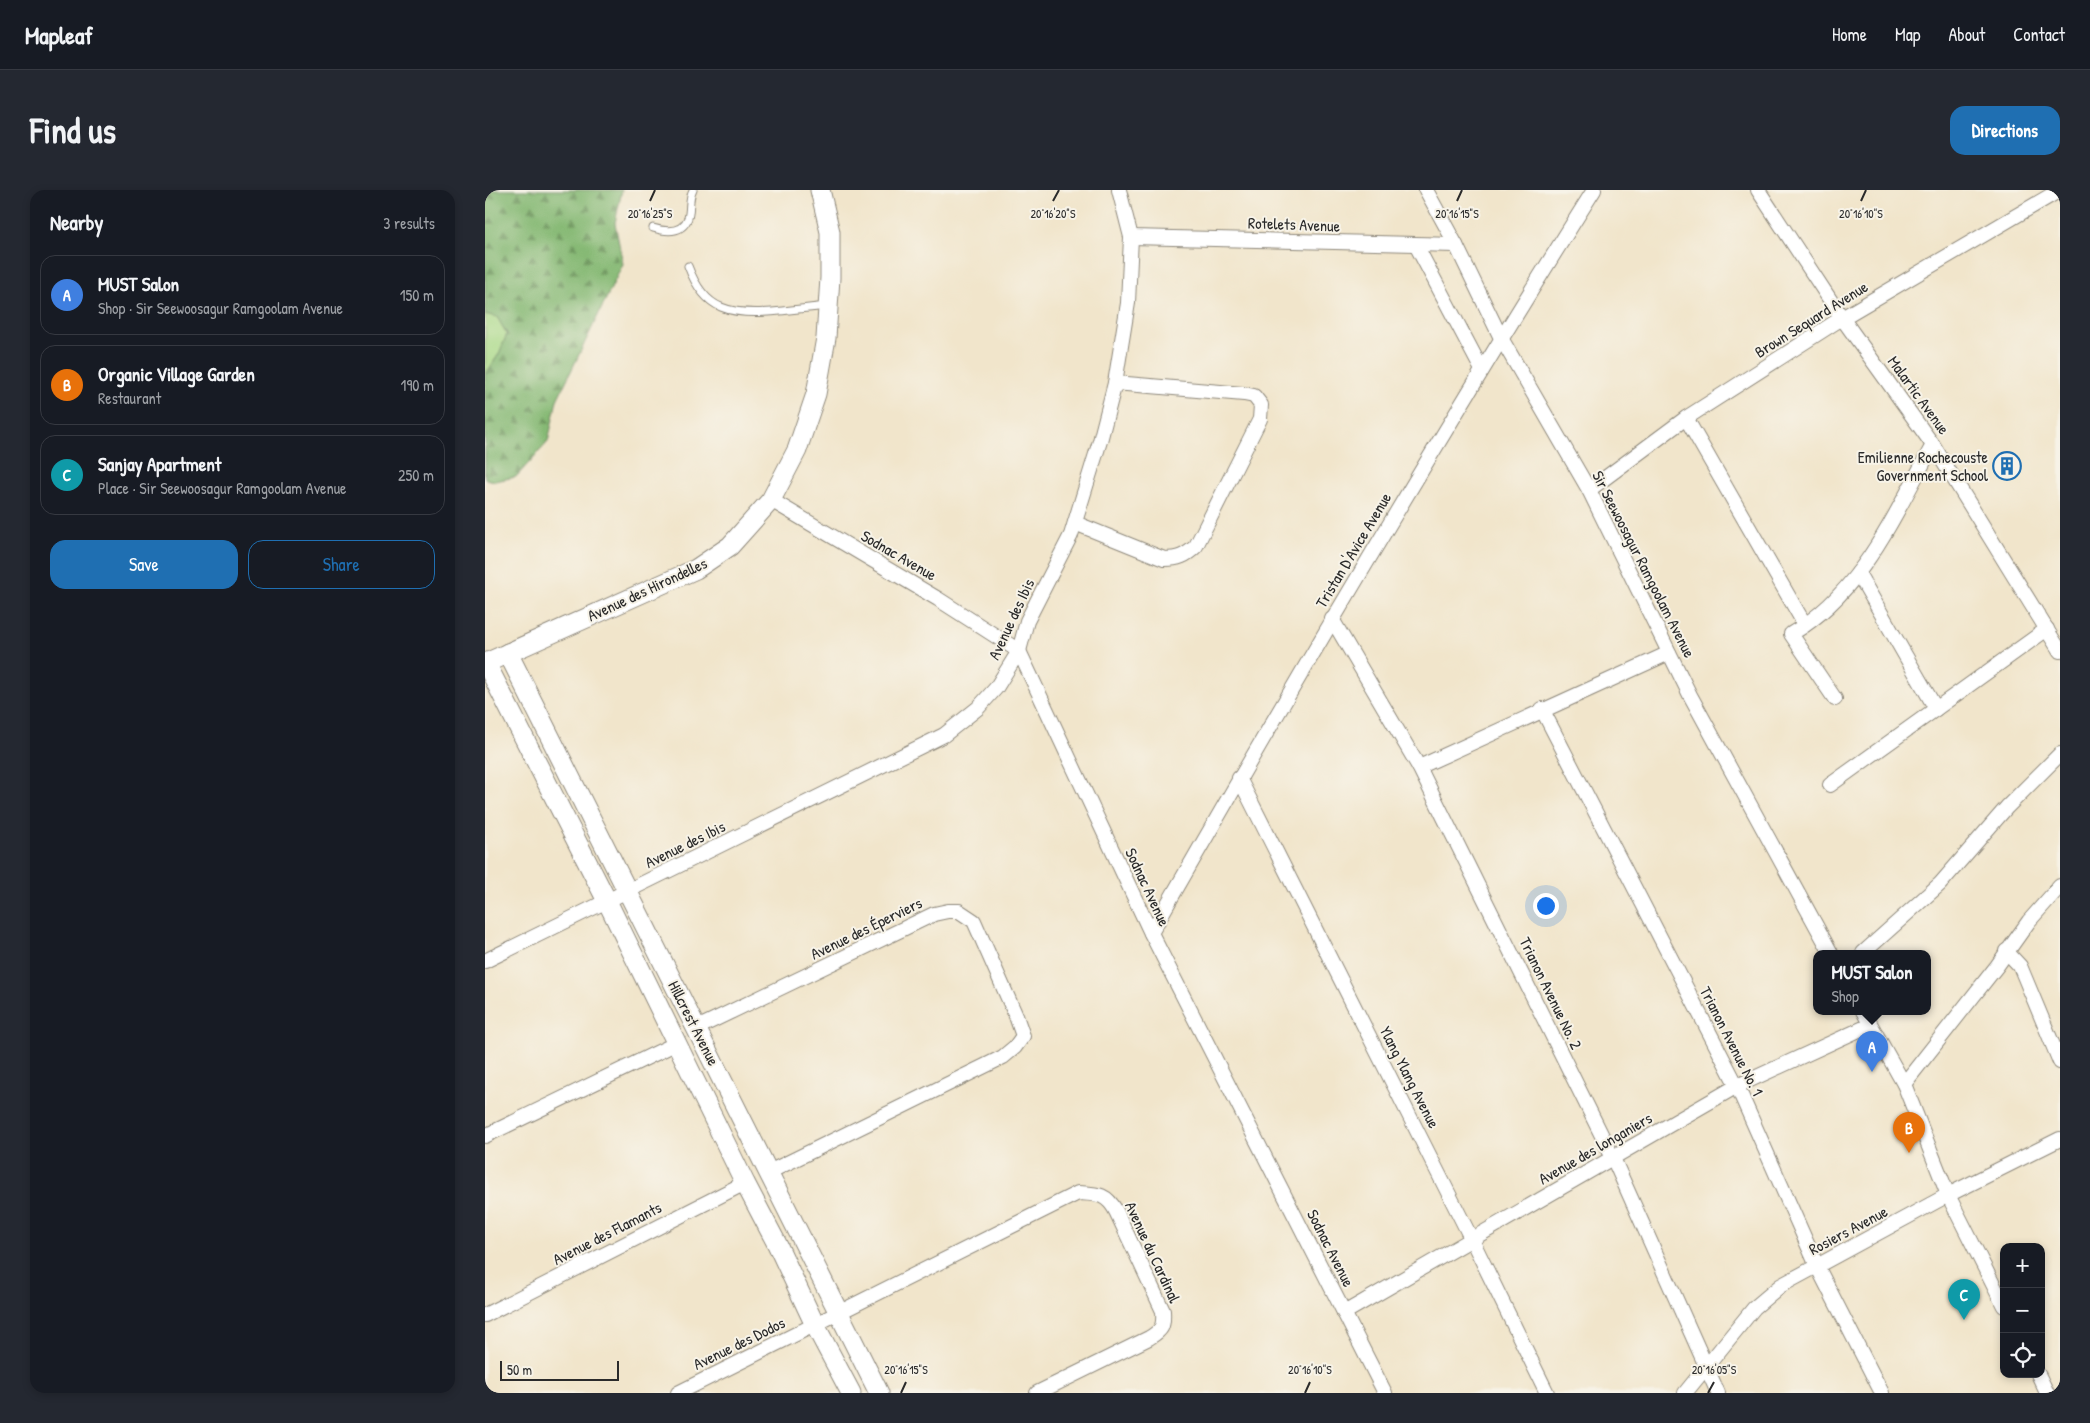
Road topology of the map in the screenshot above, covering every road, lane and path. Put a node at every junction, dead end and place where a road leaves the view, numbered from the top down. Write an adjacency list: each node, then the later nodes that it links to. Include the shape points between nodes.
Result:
1 (693, 190): 8 (lane, via 688,220 677,230 668,232)
2 (820, 190): 13 (main road, Avenue des Hirondelles, via 830,232)
3 (1119, 190): 9 (street, Avenue des Ibis)
4 (1426, 190): 11 (street, Sir Seewoosagur Ramgoolam Avenue)
5 (1594, 190): 15 (street, Tristan D'Avice Avenue)
6 (1758, 190): 14 (street, Malartic Avenue)
7 (2060, 190): 14 (street, Brown Sequard Avenue)
8 (653, 228)
9 (1131, 237): 10 (street, Rotelets Avenue); 17 (street, Avenue des Ibis, via 1128,303)
10 (1416, 245): 11 (street, Rotelets Avenue); 16 (street)
11 (1456, 245): 15 (street, Sir Seewoosagur Ramgoolam Avenue)
12 (688, 266): 13 (lane, via 695,283 709,300 721,307 754,312)
13 (829, 306): 21 (main road, Avenue des Hirondelles, via 816,394 797,450)
14 (1842, 318): 18 (street, Brown Sequard Avenue); 19 (street, Malartic Avenue)
15 (1501, 338): 16 (street, Tristan D'Avice Avenue); 20 (street, Sir Seewoosagur Ramgoolam Avenue)
16 (1482, 370): 24 (street, Tristan D'Avice Avenue)
17 (1115, 383): 22 (street, Avenue des Ibis); 22 (street, via 1253,396 1261,405 1260,419 1196,546 1179,559 1164,559)
18 (1686, 418): 20 (street, Brown Sequard Avenue); 25 (street)
19 (1933, 444): 23 (street); 26 (street, Malartic Avenue)
20 (1589, 490): 30 (street, Sir Seewoosagur Ramgoolam Avenue)
21 (771, 500): 27 (street, Sodnac Avenue); 29 (main road, Avenue des Hirondelles, via 730,546 696,569)
22 (1075, 523): 27 (street, Avenue des Ibis, via 1027,622)
23 (1858, 573): 25 (street, via 1837,599); 34 (street)
24 (1332, 619): 36 (street, Trianon Avenue No. 2); 37 (street, Tristan D'Avice Avenue)
25 (1805, 625): 32 (street, via 1791,634)
26 (2047, 630): 28 (street, Malartic Avenue); 34 (street)
27 (1019, 651): 40 (street, Avenue des Ibis, via 996,688 978,708 944,735); 42 (street, Sodnac Avenue)
28 (2060, 651)
29 (508, 653): 31 (main road, Avenue des Hirondelles); 40 (main road, Hillcrest Avenue)
30 (1669, 653): 33 (street); 43 (street, Sir Seewoosagur Ramgoolam Avenue)
31 (485, 663): 41 (main road, Hillcrest Avenue)
32 (1835, 699)
33 (1542, 709): 36 (street); 53 (street, Trianon Avenue No. 1)
34 (1936, 709): 38 (street)
35 (2060, 754): 44 (street, via 2007,807 1940,884)
36 (1419, 767): 56 (street, Trianon Avenue No. 2)
37 (1239, 778): 42 (street, Tristan D'Avice Avenue); 60 (street, Ylang Ylang Avenue)
38 (1830, 785)
39 (2060, 886): 45 (street)
40 (628, 892): 41 (street, Avenue des Ibis); 49 (main road, Hillcrest Avenue)
41 (607, 901): 46 (street, Avenue des Ibis); 50 (main road, Hillcrest Avenue)
42 (1151, 933): 63 (street, Sodnac Avenue)
43 (1829, 950)
44 (1866, 950)
45 (2006, 951): 51 (street, via 2020,966); 52 (street)
46 (485, 961)
47 (1865, 1015): 48 (street)
48 (1870, 1025): 52 (street); 53 (street, Avenue des longaniers)
49 (697, 1028): 57 (main road, Hillcrest Avenue); 57 (street, Avenue des Éperviers, via 934,914 959,911 974,921 1017,1016 1023,1036 1015,1047 1003,1057)
50 (677, 1044): 54 (street); 58 (main road, Hillcrest Avenue)
51 (2060, 1062)
52 (1904, 1084): 59 (street)
53 (1737, 1086): 56 (street, Avenue des longaniers); 61 (street, Trianon Avenue No. 1)
54 (485, 1136)
55 (2060, 1139): 59 (street, Rosiers Avenue)
56 (1613, 1158): 60 (street, Avenue des longaniers); 67 (street, Trianon Avenue No. 2)
57 (769, 1172): 64 (main road, Hillcrest Avenue)
58 (745, 1183): 65 (street, Avenue des Flamants); 66 (main road, Hillcrest Avenue)
59 (1948, 1195): 61 (street, Rosiers Avenue); 62 (street)
60 (1472, 1240): 63 (street, Avenue des longaniers); 74 (street, Ylang Ylang Avenue)
61 (1817, 1266): 67 (street, Rosiers Avenue, via 1780,1286 1754,1308); 77 (street, Trianon Avenue No. 1)
62 (2000, 1298)
63 (1344, 1312): 73 (street, Sodnac Avenue)
64 (839, 1313): 66 (street, Avenue des Dodos); 71 (main road, Hillcrest Avenue); 72 (street, Avenue du Cardinal, via 1078,1193 1098,1194 1110,1200 1116,1211 1163,1311 1164,1321 1160,1331 1149,1338)
65 (485, 1315)
66 (815, 1325): 69 (street, Avenue des Dodos); 70 (main road, Hillcrest Avenue)
67 (1705, 1367): 75 (street, Rosiers Avenue); 76 (street, Trianon Avenue No. 2)
68 (2040, 1378): 78 (street)
69 (678, 1393)
70 (851, 1393)
71 (879, 1393)
72 (1037, 1393)
73 (1385, 1393)
74 (1547, 1393)
75 (1685, 1393)
76 (1718, 1393)
77 (1881, 1393)
78 (2047, 1393)

